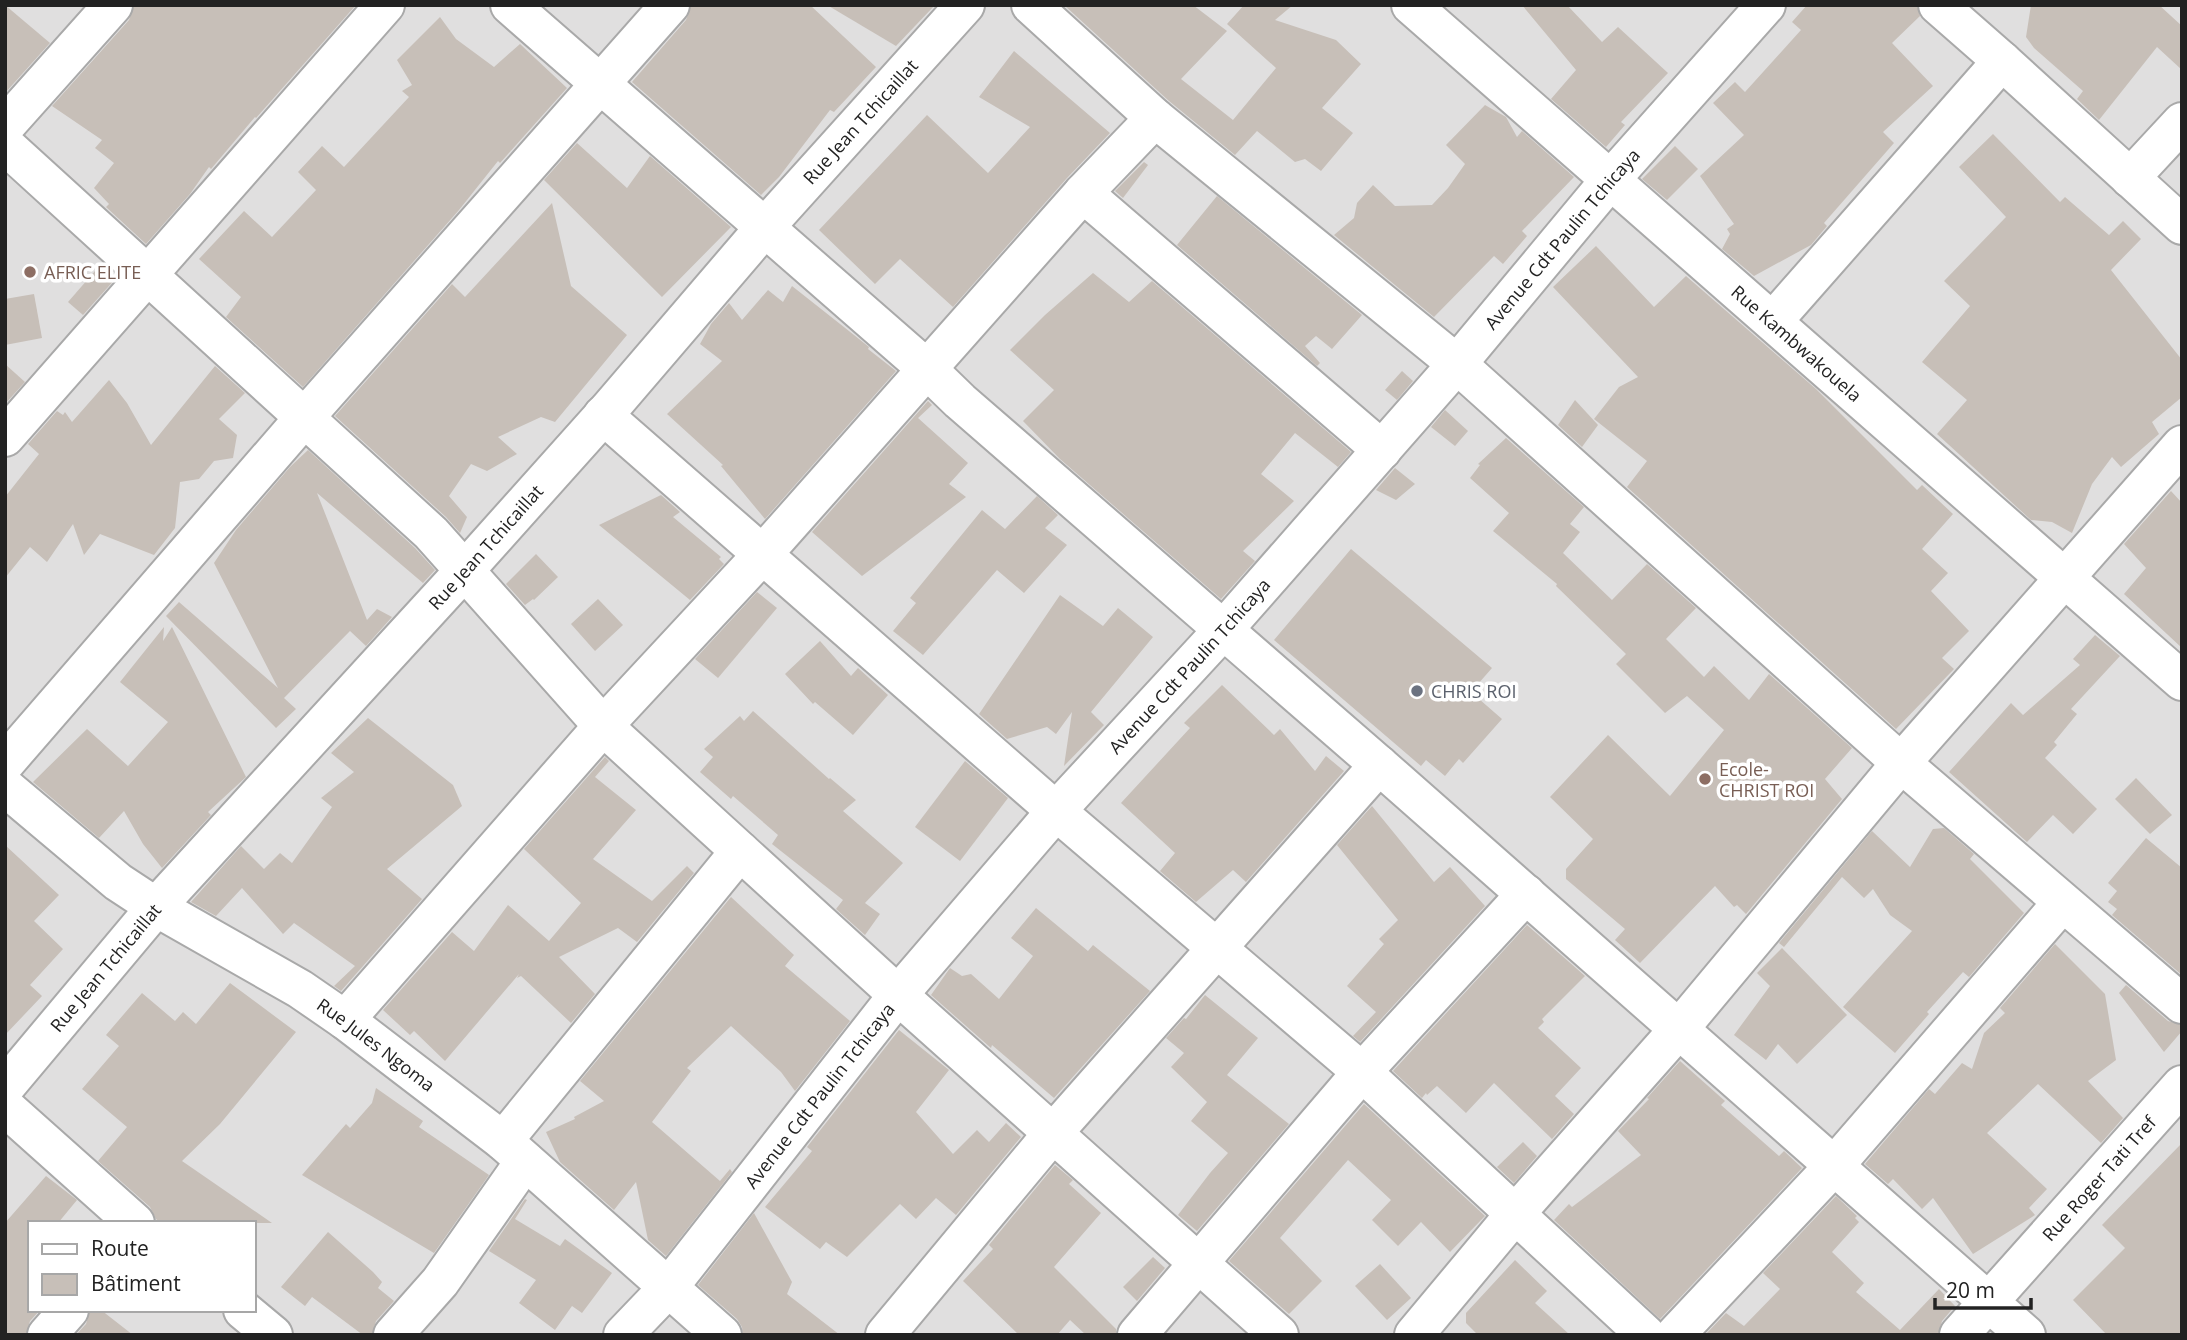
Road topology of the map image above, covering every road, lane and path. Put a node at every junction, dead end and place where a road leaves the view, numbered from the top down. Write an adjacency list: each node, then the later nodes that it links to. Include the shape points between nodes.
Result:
1 (113, 5): 14 (street)
2 (385, 5): 21 (street)
3 (510, 5): 11 (street)
4 (670, 5): 11 (street)
5 (965, 5): 20 (street, Rue Jean Tchicaillat)
6 (1031, 5): 12 (street)
7 (1411, 5): 17 (street, Rue Kambwakouela)
8 (1766, 5): 17 (street, Avenue Cdt Paulin Tchicaya)
9 (1938, 5): 10 (street)
10 (2003, 61): 16 (street); 22 (street)
11 (601, 85): 20 (street); 26 (street)
12 (1155, 118): 18 (street); 23 (street)
13 (2182, 122): 16 (street)
14 (5, 126)
15 (5, 145): 21 (street)
16 (2130, 178): 19 (street)
17 (1611, 179): 22 (street, Rue Kambwakouela); 23 (street, Avenue Cdt Paulin Tchicaya)
18 (1083, 193): 24 (street); 29 (street)
19 (2182, 225)
20 (765, 227): 24 (street); 25 (street, Rue Jean Tchicaillat)
21 (147, 274): 26 (street); 27 (street)
22 (1773, 321): 32 (street, Rue Kambwakouela)
23 (1457, 364): 29 (street, Avenue Cdt Paulin Tchicaya); 37 (street)
24 (927, 369): 30 (street); 33 (street)
25 (603, 415): 30 (street); 31 (street, Rue Jean Tchicaillat)
26 (304, 418): 31 (street, via 431,533); 36 (street)
27 (5, 437)
28 (2182, 445): 32 (street)
29 (1382, 450): 33 (street, Avenue Cdt Paulin Tchicaya)
30 (762, 555): 35 (street); 40 (street)
31 (465, 570): 35 (street); 44 (street, Rue Jean Tchicaillat)
32 (2063, 577): 34 (street, Rue Kambwakouela); 37 (street)
33 (1224, 629): 38 (street); 40 (street, Avenue Cdt Paulin Tchicaya)
34 (2182, 681)
35 (603, 726): 41 (street); 48 (street)
36 (5, 763)
37 (1901, 763): 43 (street); 49 (street)
38 (1379, 765): 42 (street); 45 (street)
39 (5, 787): 44 (street, Rue Jules Ngoma, via 118,882)
40 (1056, 811): 45 (street); 46 (street, Avenue Cdt Paulin Tchicaya)
41 (740, 851): 46 (street); 55 (street)
42 (1526, 894): 49 (street); 50 (street)
43 (2062, 903): 47 (street); 56 (street)
44 (156, 907): 48 (street, Rue Jules Ngoma, via 300,989); 52 (street, Rue Jean Tchicaillat)
45 (1217, 947): 50 (street); 54 (street)
46 (898, 996): 54 (street); 60 (street, Avenue Cdt Paulin Tchicaya)
47 (2182, 1004)
48 (345, 1020): 55 (street, Rue Jules Ngoma)
49 (1679, 1029): 56 (street); 57 (street)
50 (1362, 1072): 57 (street); 59 (street)
51 (2182, 1085): 61 (street, Rue Roger Tati Tref)
52 (5, 1087)
53 (5, 1107): 58 (street)
54 (1053, 1133): 59 (street); 69 (street)
55 (514, 1151): 60 (street, Rue Jules Ngoma); 66 (street, via 440,1282)
56 (1834, 1166): 61 (street); 74 (street)
57 (1515, 1213): 72 (street); 73 (street)
58 (133, 1221)
59 (1197, 1263): 70 (street); 71 (street)
60 (668, 1288): 67 (street, Avenue Cdt Paulin Tchicaya); 68 (street, Rue Jules Ngoma)
61 (1988, 1302): 75 (street, Rue Roger Tati Tref); 76 (street)
62 (67, 1312): 64 (street)
63 (245, 1312): 65 (street)
64 (47, 1335)
65 (273, 1335)
66 (393, 1335)
67 (623, 1335)
68 (722, 1335)
69 (885, 1335)
70 (1137, 1335)
71 (1279, 1335)
72 (1414, 1335)
73 (1646, 1335)
74 (1675, 1335)
75 (1959, 1335)
76 (2026, 1335)

